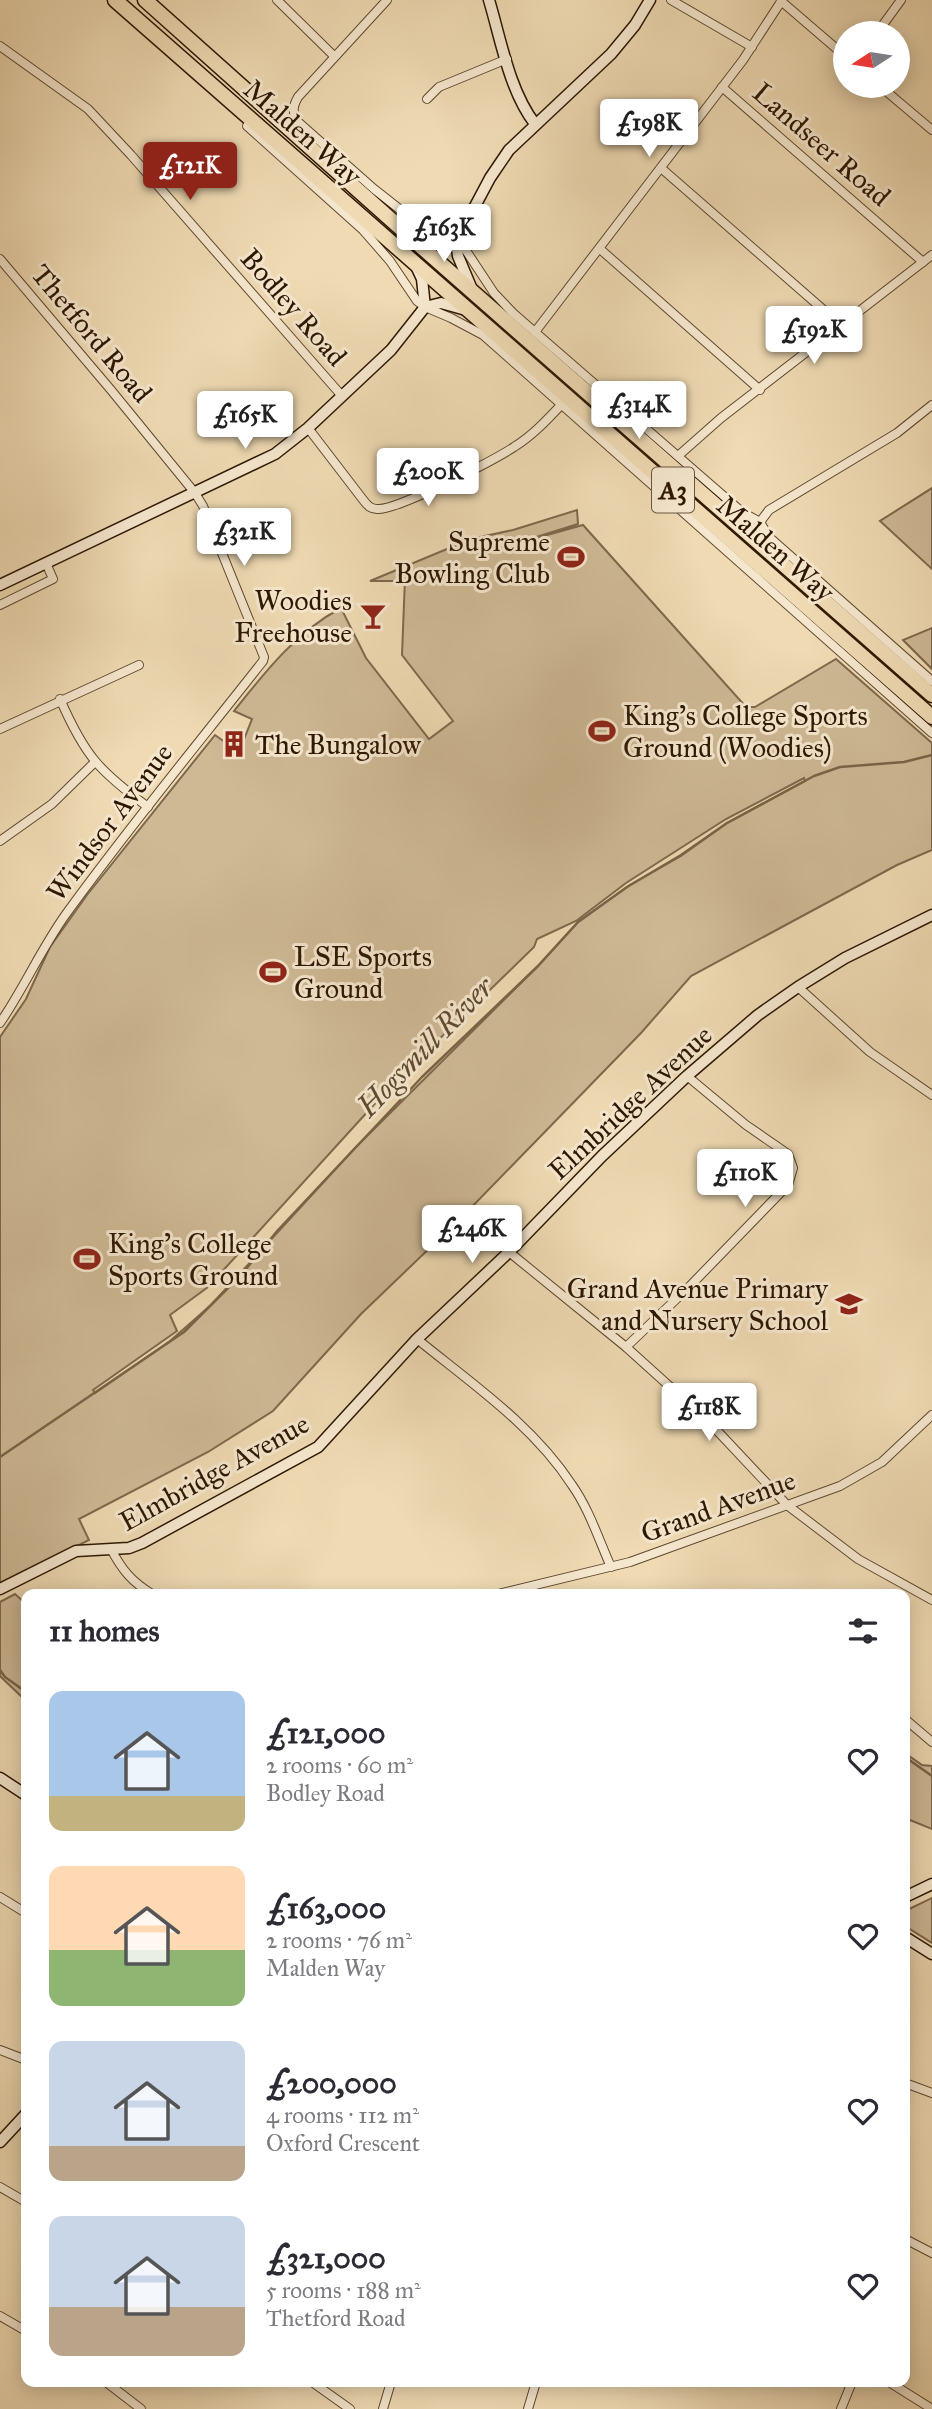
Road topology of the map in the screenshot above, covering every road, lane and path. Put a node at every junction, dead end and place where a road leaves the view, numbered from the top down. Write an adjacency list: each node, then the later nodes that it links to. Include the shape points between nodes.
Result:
1 (115, 0): 30 (highway, Malden Way / A3)
2 (145, 0): 23 (highway, Malden Way / A3)
3 (277, 0): 14 (street)
4 (387, 0): 14 (street)
5 (489, 0): 15 (street)
6 (649, 0): 19 (street, via 611,54)
7 (671, 0): 13 (street)
8 (901, 0): 10 (street)
9 (782, 1): 12 (street); 13 (street)
10 (886, 21)
11 (0, 46): 37 (street, Bodley Road, via 88,109)
12 (833, 46)
13 (752, 47): 16 (street)
14 (334, 56): 23 (street, Malden Way, via 295,103 297,121)
15 (507, 59): 18 (street, via 439,87); 19 (street, via 520,103)
16 (722, 87): 22 (street); 29 (street, Landseer Road)
17 (896, 98): 20 (street)
18 (427, 99)
19 (535, 124): 24 (street, via 499,163)
20 (930, 124)
21 (247, 126): 32 (street, Malden Way, via 363,230)
22 (661, 168): 26 (street); 34 (street)
23 (405, 222): 24 (street, via 428,241 441,242); 31 (highway, Malden Way / A3)
24 (459, 233): 31 (street, via 458,256)
25 (465, 249): 35 (street, Malden Way, via 495,293)
26 (600, 249): 35 (street); 36 (street)
27 (932, 255): 29 (street)
28 (0, 259): 42 (street, Thetford Road)
29 (923, 262): 34 (street)
30 (415, 263): 32 (street); 33 (highway, Malden Way / A3)
31 (474, 293): 50 (highway, Malden Way / A3)
32 (425, 307): 33 (street, via 441,303); 37 (street, via 394,346); 38 (street, Malden Way, via 482,335)
33 (469, 311): 52 (highway, Malden Way / A3)
34 (842, 326): 36 (street)
35 (535, 332): 41 (street, Malden Way)
36 (760, 390): 41 (street)
37 (342, 396): 40 (street)
38 (562, 404): 40 (street, via 515,447 422,495 381,509 369,507); 52 (street, Malden Way)
39 (932, 405): 43 (street, via 897,433 769,510)
40 (308, 428): 42 (street, via 275,454)
41 (678, 456): 43 (street, Malden Way)
42 (195, 493): 44 (street); 47 (street, Thetford Road)
43 (760, 522): 49 (street, Malden Way, via 769,537)
44 (46, 564): 45 (street); 46 (street, via 53,579)
45 (2, 580)
46 (0, 604)
47 (264, 657): 55 (street, Windsor Avenue)
48 (139, 665): 51 (street)
49 (932, 681)
50 (932, 695)
51 (60, 699): 53 (street); 54 (street)
52 (930, 726)
53 (0, 729)
54 (94, 762): 55 (street); 56 (street, via 52,804)
55 (148, 807): 59 (street, Windsor Avenue, via 65,915)
56 (0, 841)
57 (932, 915): 58 (street, Elmbridge Avenue)
58 (798, 986): 60 (street, Elmbridge Avenue); 61 (street, via 870,1052)
59 (0, 1023)
60 (687, 1076): 62 (street, Elmbridge Avenue, via 601,1156); 64 (street, via 788,1154 793,1168 788,1185)
61 (932, 1095)
62 (509, 1252): 63 (street, Elmbridge Avenue); 64 (street)
63 (417, 1339): 67 (street, Elmbridge Avenue, via 318,1447 142,1544); 68 (street, via 520,1424 550,1455 574,1486)
64 (626, 1348): 66 (street, via 708,1421)
65 (931, 1417): 66 (street, Grand Avenue, via 863,1475)
66 (787, 1505): 68 (street, Grand Avenue); 72 (street, via 858,1559)
67 (111, 1549): 69 (street, Elmbridge Avenue, via 76,1551); 70 (street, via 122,1570)
68 (611, 1567): 71 (street, Grand Avenue)
69 (0, 1589)
70 (143, 1589)
71 (519, 1589)
72 (932, 1600)
73 (910, 1723): 74 (street)
74 (932, 1742)
75 (0, 1778): 76 (street)
76 (21, 1792)
77 (932, 1884): 78 (street)
78 (910, 1895)
79 (0, 1897): 80 (street)
80 (21, 1910)
81 (910, 1940): 82 (street)
82 (932, 1954)
83 (0, 2050): 84 (street)
84 (21, 2058)
85 (910, 2085): 86 (street)
86 (932, 2094)
87 (21, 2119): 88 (street)
88 (0, 2142)
89 (0, 2186): 90 (street)
90 (21, 2199)
91 (910, 2242): 92 (street)
92 (932, 2253)
93 (0, 2316): 94 (street)
94 (21, 2328)
95 (112, 2387): 101 (street)
96 (319, 2387): 102 (street)
97 (390, 2387): 103 (street)
98 (535, 2387): 104 (street)
99 (850, 2387): 105 (street)
100 (897, 2387): 106 (street)
101 (141, 2409)
102 (350, 2409)
103 (383, 2409)
104 (528, 2409)
105 (841, 2409)
106 (932, 2409)

